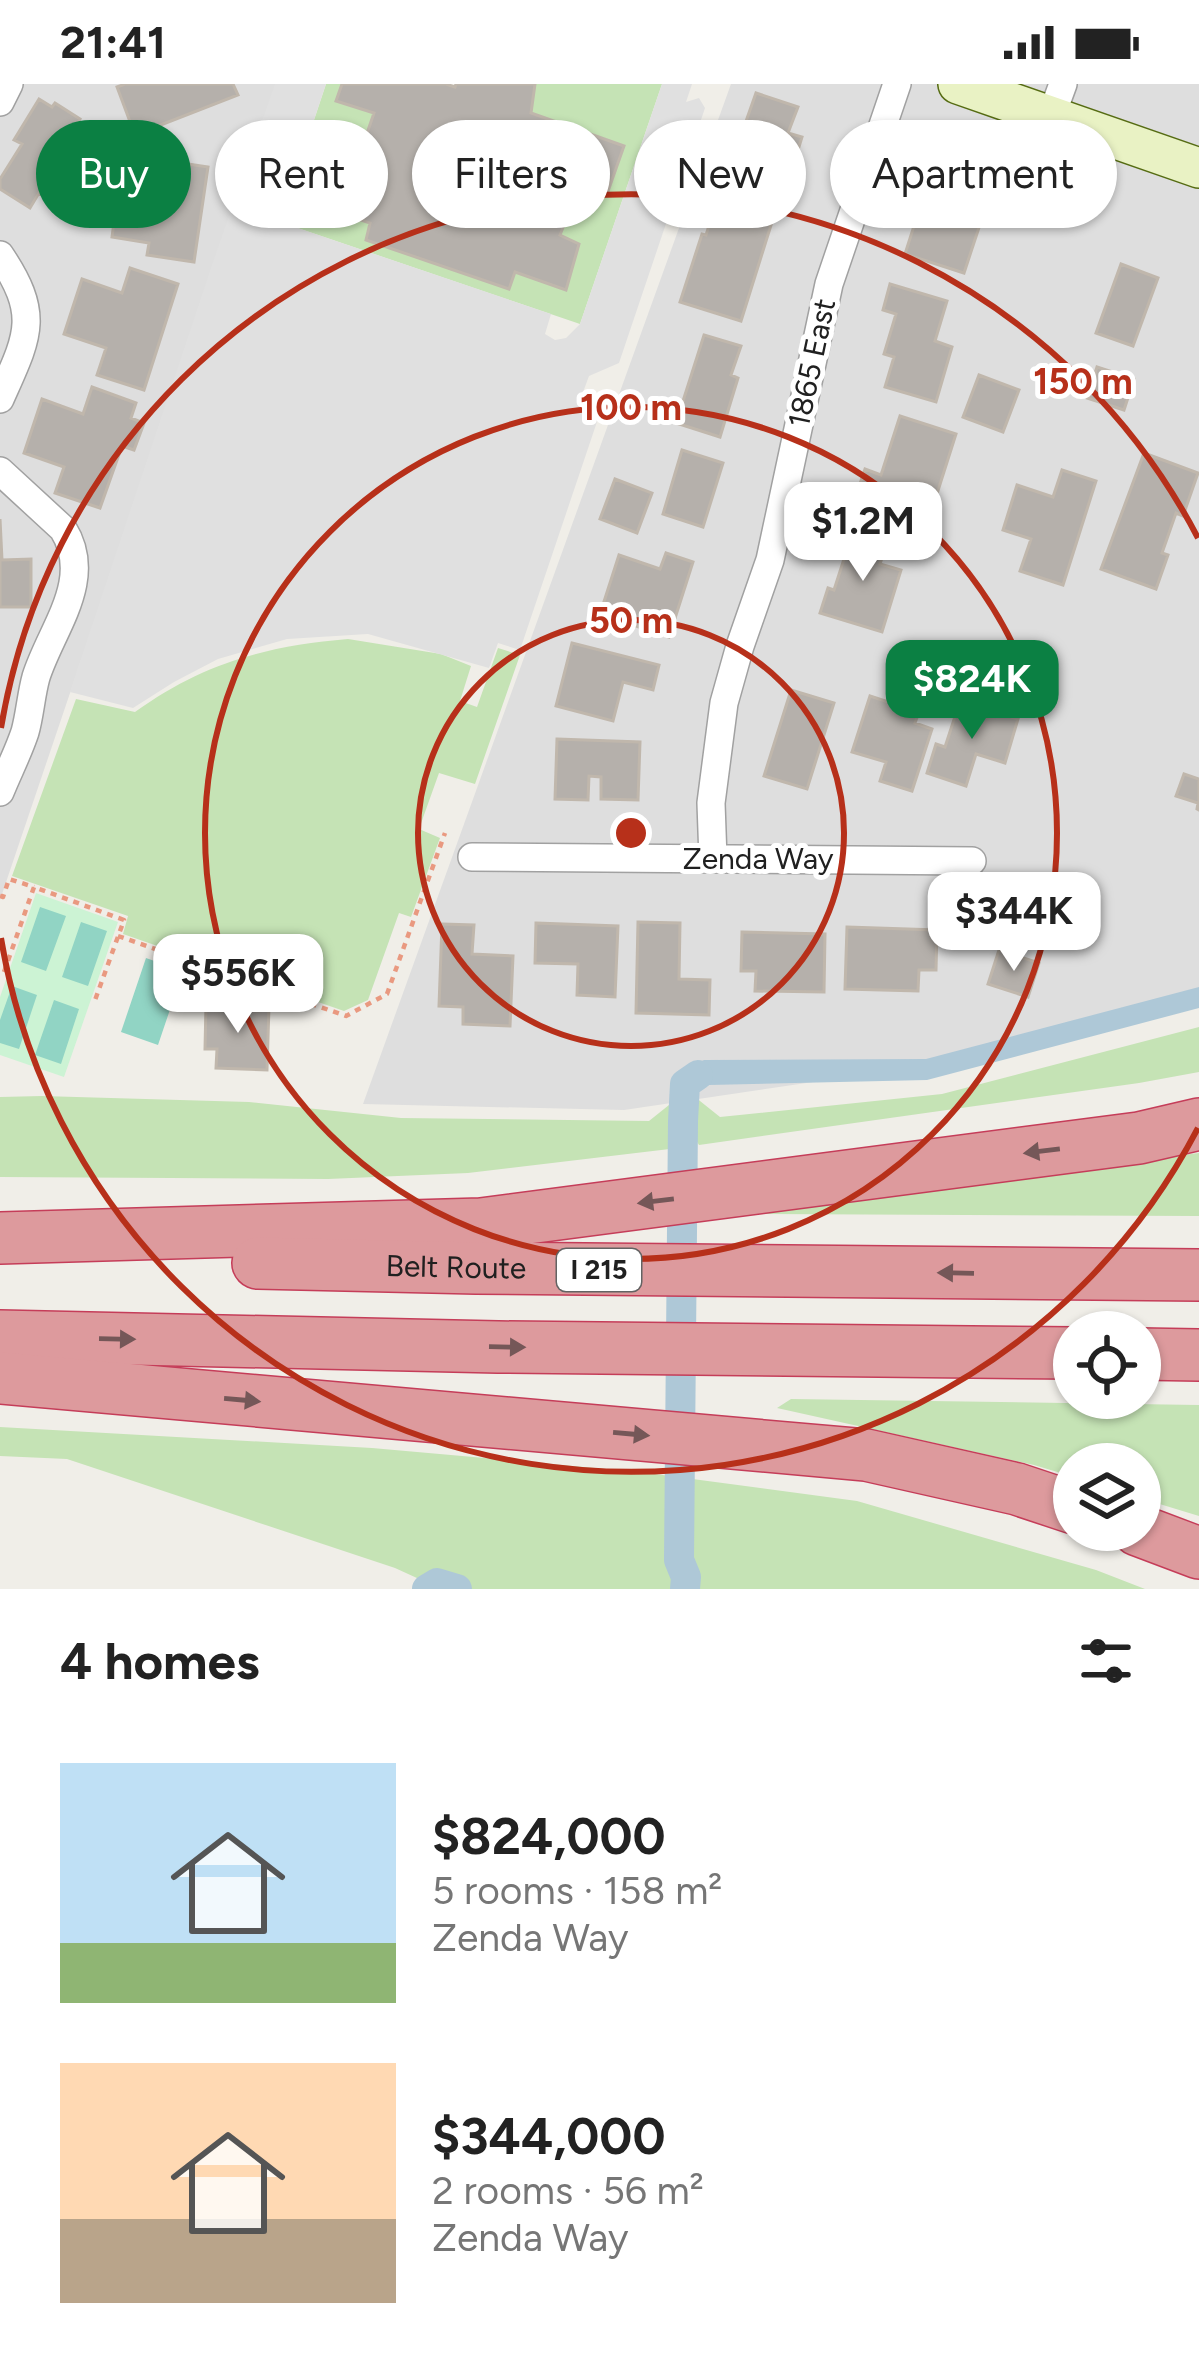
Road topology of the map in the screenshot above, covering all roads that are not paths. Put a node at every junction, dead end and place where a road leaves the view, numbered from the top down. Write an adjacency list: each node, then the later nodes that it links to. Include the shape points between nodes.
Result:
1 (9, 84): 5 (street)
2 (896, 84): 12 (street, 1865 East, via 829,284 770,560 724,703 710,803)
3 (958, 84): 4 (street)
4 (1057, 100): 6 (street)
5 (0, 102)
6 (1199, 168)
7 (0, 255): 8 (street, via 27,319)
8 (0, 399)
9 (0, 471): 10 (street, via 63,529 74,575)
10 (0, 792)
11 (472, 856): 12 (street, Zenda Way)
12 (713, 859): 13 (street, Zenda Way)
13 (972, 861)
14 (1199, 1128): 15 (highway, one-way to 15, via 481,1224)
15 (0, 1238)
16 (0, 1256): 17 (highway, Belt Route / I 215, one-way to 16)
17 (1199, 1275)
18 (0, 1336): 19 (highway, one-way to 19)
19 (1053, 1354)
20 (1161, 1354): 21 (highway)
21 (1199, 1355)
22 (0, 1378): 23 (highway, one-way to 23, via 866,1455)
23 (1053, 1501)
24 (1161, 1539): 25 (highway)
25 (1199, 1553)

